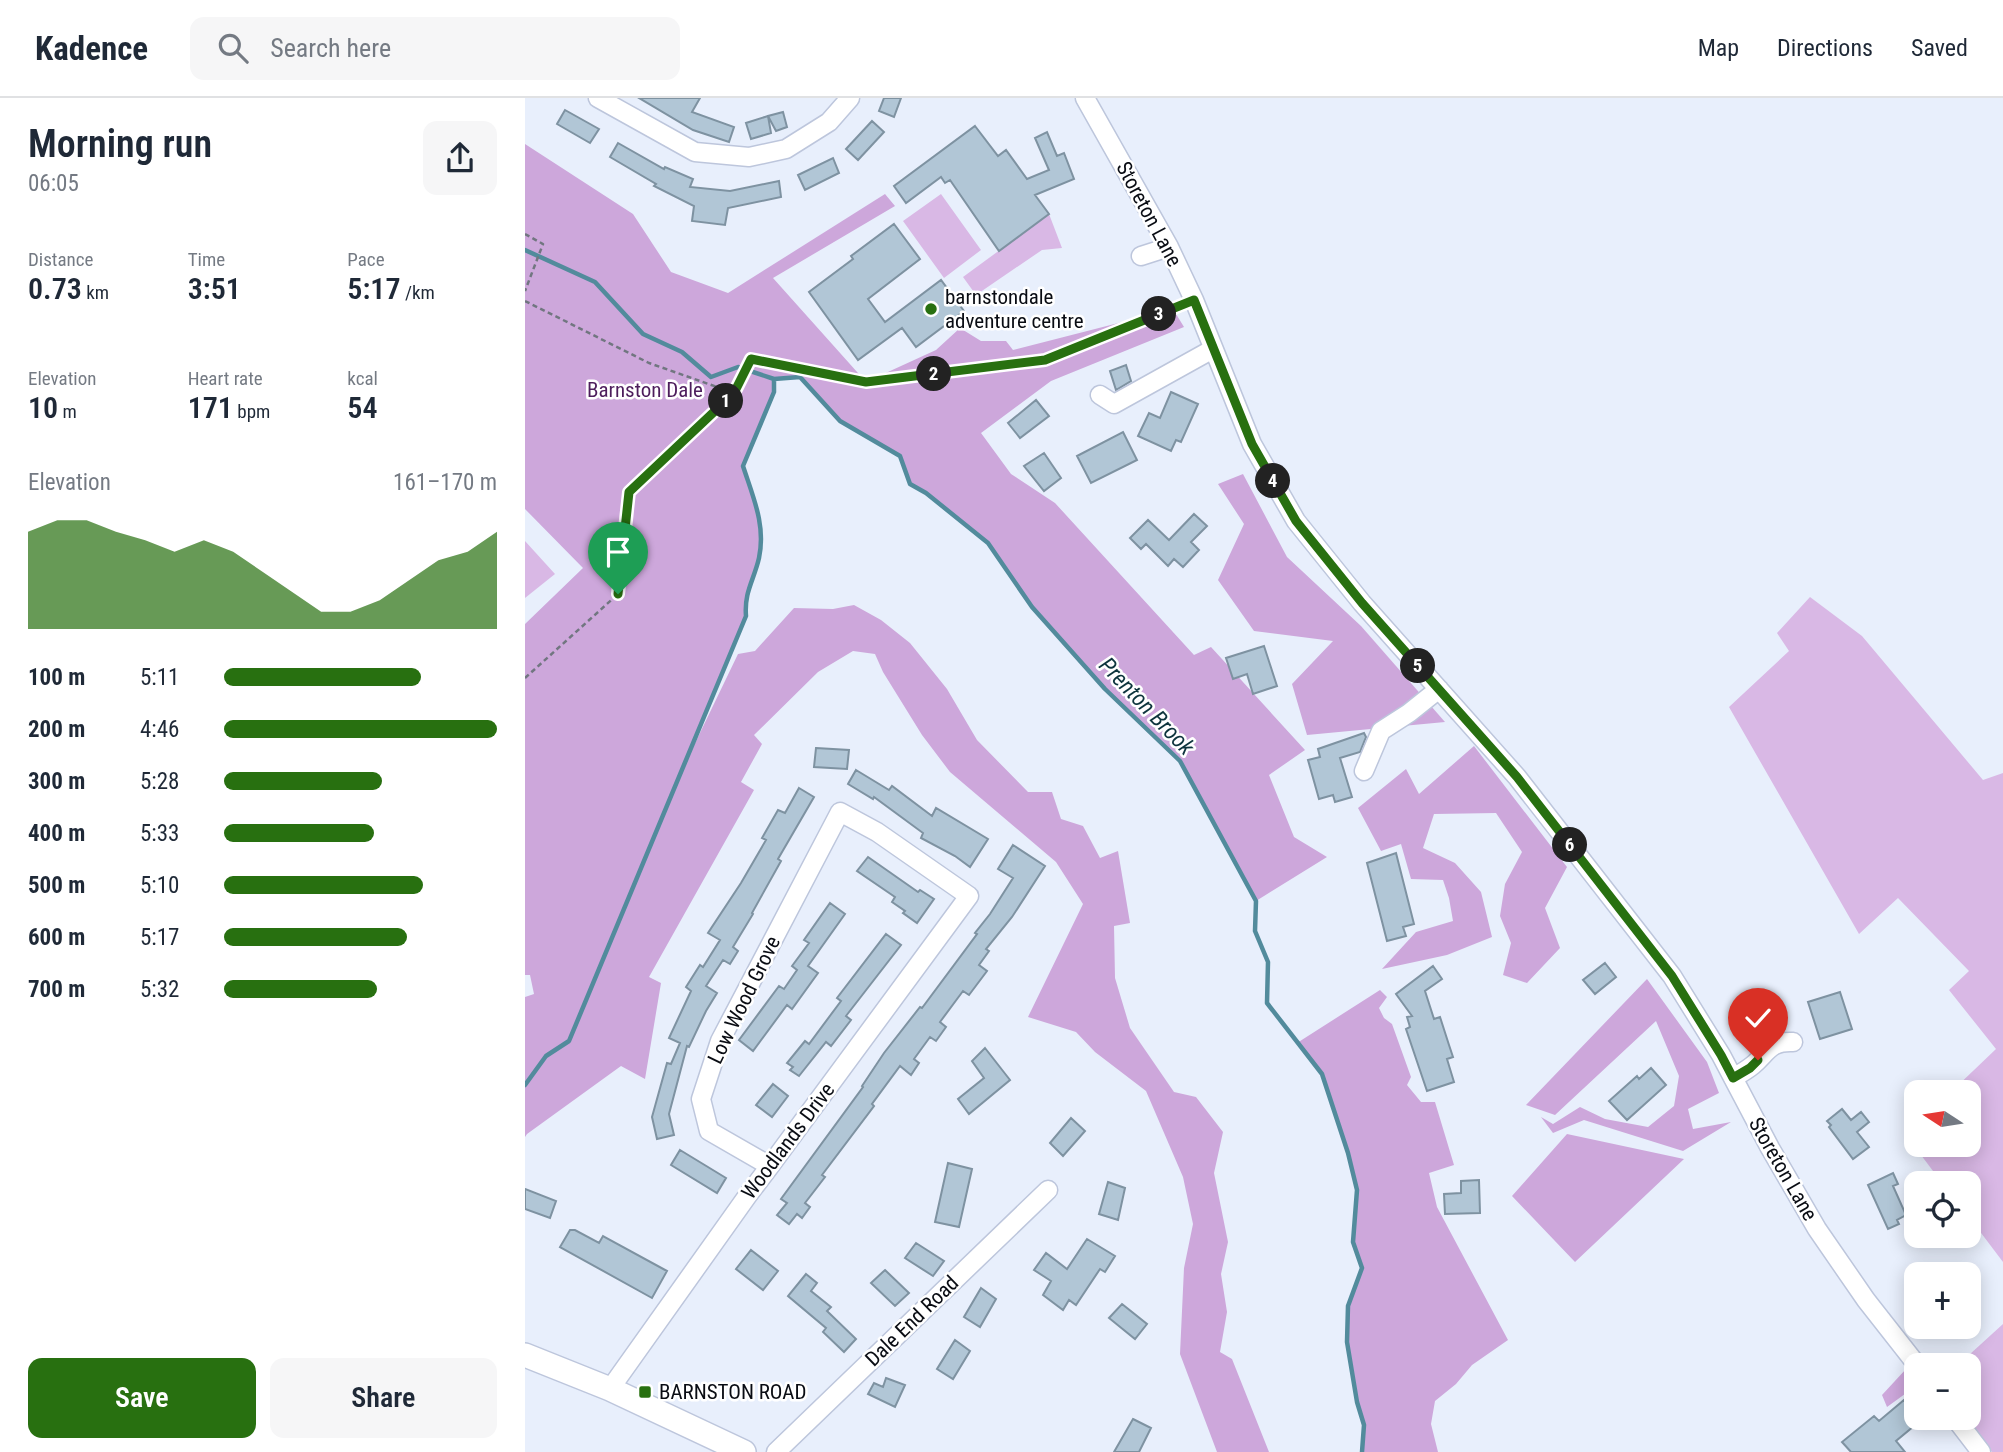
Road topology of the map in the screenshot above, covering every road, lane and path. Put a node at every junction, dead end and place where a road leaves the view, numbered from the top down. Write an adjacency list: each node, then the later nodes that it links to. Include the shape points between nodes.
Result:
1 (598, 98): 2 (street, via 695,152 749,157 786,149 829,122)
2 (850, 98)
3 (1085, 98): 5 (street, Storeton Lane)
4 (525, 234): 7 (path, via 543,244)
5 (1169, 247): 6 (street); 8 (street, Storeton Lane)
6 (1141, 256)
7 (525, 290)
8 (1194, 300): 10 (street, Storeton Lane); 11 (path, via 1045,360 866,382 751,359)
9 (525, 301): 11 (path, via 649,363)
10 (1213, 349): 12 (street, via 1114,404); 14 (street, Storeton Lane, via 1252,444 1296,521)
11 (734, 393): 13 (path, via 629,492 618,594)
12 (1100, 395)
13 (525, 678)
14 (1439, 689): 15 (street, via 1381,731); 18 (street, Storeton Lane, via 1517,777 1672,976)
15 (1364, 771)
16 (969, 896): 19 (street, Woodlands Drive); 19 (street, Low Wood Grove, via 840,812 720,1041 701,1099 709,1131)
17 (1793, 1042): 18 (street, via 1772,1045)
18 (1733, 1078): 21 (street, Storeton Lane, via 1817,1228)
19 (771, 1166): 23 (street, Woodlands Drive)
20 (1048, 1190): 26 (street, Dale End Road)
21 (1908, 1353)
22 (525, 1354): 23 (main road)
23 (610, 1389): 25 (main road)
24 (1964, 1430): 27 (street)
25 (744, 1452)
26 (776, 1452)
27 (1981, 1452)

